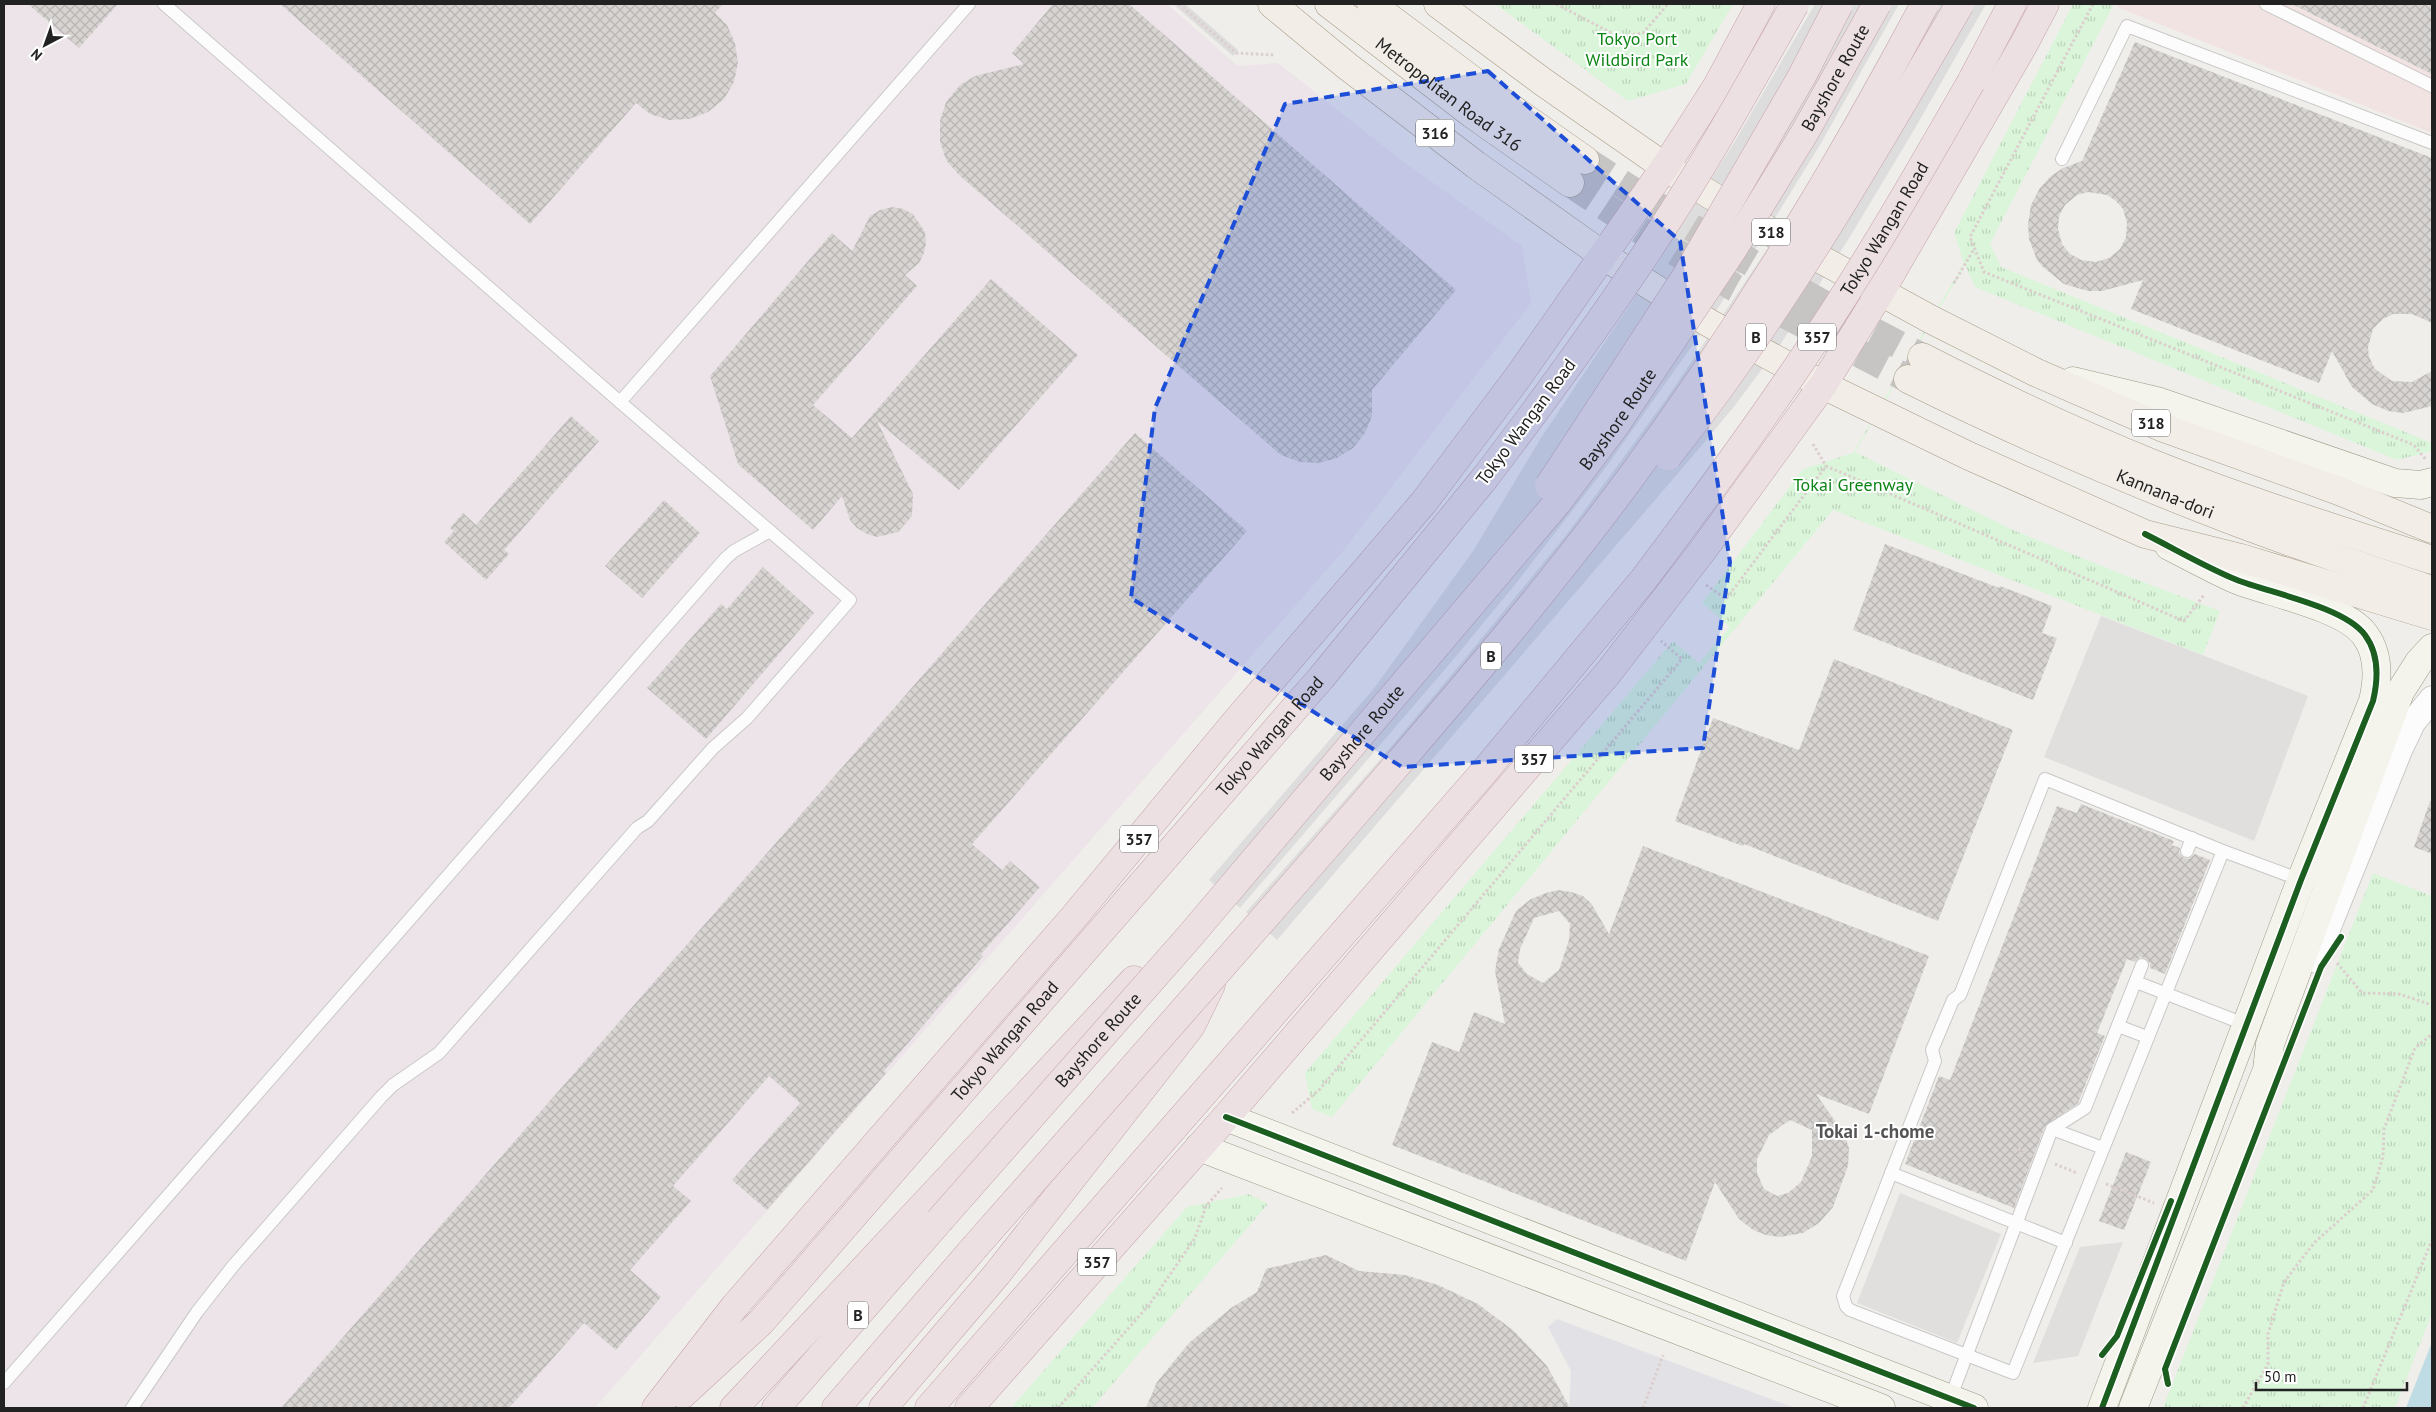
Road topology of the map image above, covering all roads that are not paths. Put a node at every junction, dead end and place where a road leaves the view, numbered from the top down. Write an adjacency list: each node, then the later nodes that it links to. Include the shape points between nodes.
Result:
1 (164, 4): 26 (lane)
2 (969, 4): 26 (lane)
3 (1272, 4): 22 (main road, 316, via 1476,165)
4 (1329, 4): 21 (main road, Metropolitan Road 316 / 316, via 1472,114)
5 (1371, 4): 19 (main road, Metropolitan Road 316)
6 (1438, 4): 20 (main road)
7 (1761, 4): 20 (highway, 357, via 1717,86)
8 (1795, 4): 63 (highway, Tokyo Wangan Road / 357, bridge, via 1661,232 1596,328 1484,479 1320,678 761,1322)
9 (1839, 4): 33 (highway, B, bridge, via 1802,76 1685,278)
10 (1877, 4): 33 (highway, Bayshore Route / B, bridge, via 1806,132 1657,366 1557,503)
11 (1925, 4): 35 (highway, B, bridge, via 1804,218 1738,323 1633,474)
12 (1960, 4): 35 (highway, B, bridge, via 1802,267 1714,397 1652,476)
13 (2012, 4): 68 (highway, Tokyo Wangan Road / 357, bridge, via 1858,274 1752,433 1614,618)
14 (2045, 4): 23 (highway, 357)
15 (2266, 4): 16 (lane)
16 (2432, 86)
17 (2432, 143): 18 (lane, via 2127,26)
18 (2062, 159)
19 (1585, 160)
20 (1665, 166): 22 (highway, 357); 23 (main road, 318, via 1771,232)
21 (1570, 183)
22 (1604, 256): 25 (main road, 316, via 1709,323); 62 (highway, 357, via 1518,378 1424,502 1067,925 735,1306)
23 (1881, 291): 24 (main road, 318); 25 (highway, 357)
24 (2035, 372): 27 (street, via 2157,401 2395,483 2422,485); 28 (main road, 318, via 2161,427 2339,491)
25 (1823, 385): 30 (main road, via 1969,456); 50 (highway, 357, via 1715,534 1608,673)
26 (620, 402): 29 (lane)
27 (2430, 473)
28 (2432, 530)
29 (770, 531): 59 (lane, via 725,559); 61 (lane, via 850,600 747,718 712,748 648,820 637,828 439,1053 381,1097 233,1266 197,1312)
30 (2145, 534): 34 (main road, via 2241,558); 41 (street, via 2236,579 2337,614 2365,635 2372,648 2376,675 2373,701)
31 (2432, 560): 32 (main road, Kannana-dori / 318, via 2157,466 1999,396 1915,368 1998,423 2149,488 2230,520)
32 (2432, 590)
33 (1471, 607): 55 (highway, Bayshore Route / B, bridge, via 1190,936)
34 (2432, 616)
35 (1507, 637): 43 (highway, B, bridge)
36 (2432, 648): 49 (street, via 2400,692 2270,1044)
37 (2432, 699): 49 (street, via 2413,722 2400,749 2279,1052)
38 (2192, 838): 39 (lane); 40 (lane); 54 (lane, via 2045,779 1960,995 1953,1000 1932,1050 1935,1061)
39 (2187, 851)
40 (2223, 851): 41 (lane); 45 (lane)
41 (2301, 880): 46 (street)
42 (2142, 965): 44 (lane)
43 (1215, 977): 66 (highway, B, bridge); 67 (highway, via 1191,1026 997,1274)
44 (2136, 982): 45 (lane); 47 (lane)
45 (2164, 994): 46 (lane); 48 (lane)
46 (2247, 1024): 71 (street)
47 (2118, 1026): 48 (lane); 51 (lane, via 2086,1108)
48 (2147, 1037): 53 (lane)
49 (2267, 1070): 72 (street)
50 (1226, 1116): 52 (highway, 357); 60 (street)
51 (2052, 1129): 53 (lane); 56 (lane)
52 (1198, 1147): 69 (highway, 357); 70 (street)
53 (2103, 1148): 57 (lane)
54 (1891, 1173): 56 (lane); 58 (lane, via 1843,1301 1850,1310)
55 (932, 1212): 64 (highway); 65 (highway, Bayshore Route / B)
56 (2016, 1222): 57 (lane); 58 (lane)
57 (2066, 1242): 58 (lane, via 2013,1373)
58 (1967, 1355): 60 (lane)
59 (4, 1383)
60 (1962, 1404)
61 (132, 1408)
62 (656, 1408)
63 (668, 1408)
64 (734, 1408)
65 (776, 1408)
66 (836, 1408)
67 (883, 1408)
68 (930, 1408)
69 (969, 1408)
70 (1881, 1408)
71 (2102, 1408)
72 (2133, 1408)

